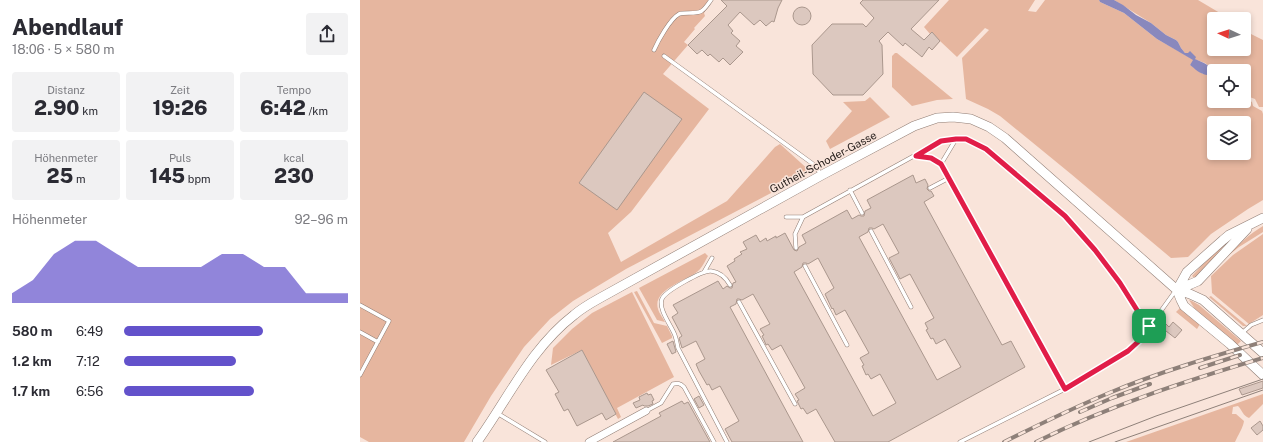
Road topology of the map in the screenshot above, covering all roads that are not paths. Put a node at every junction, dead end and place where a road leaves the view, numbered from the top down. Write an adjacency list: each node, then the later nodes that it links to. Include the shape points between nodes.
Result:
1 (711, 0): 2 (lane, via 699,13 683,13 676,17)
2 (654, 50)
3 (664, 56): 7 (lane, via 813,164)
4 (956, 139): 5 (lane, via 941,141); 6 (lane); 27 (lane, via 966,139 986,149 1065,216 1104,261)
5 (916, 156): 6 (lane, via 931,158); 10 (lane)
6 (941, 164): 8 (lane)
7 (822, 175): 22 (street, Gutheil-Schoder-Gasse, via 914,126 937,118 971,119 1005,138); 38 (street, Gutheil-Schoder-Gasse, via 574,314 552,335 523,371)
8 (949, 178): 9 (lane); 35 (lane)
9 (930, 188)
10 (850, 190): 11 (lane); 13 (lane)
11 (862, 213)
12 (786, 217): 13 (lane)
13 (803, 217): 17 (lane, via 795,234)
14 (1263, 218): 15 (street)
15 (1251, 225): 22 (street, via 1198,281); 22 (street, via 1229,235 1186,272)
16 (871, 230): 25 (lane)
17 (796, 248)
18 (712, 258): 20 (lane)
19 (805, 266): 31 (lane)
20 (704, 272): 21 (lane, via 720,274); 44 (lane, via 666,293 661,300 662,308 675,334 678,348)
21 (730, 285)
22 (1177, 290): 27 (lane); 29 (street, Gutheil-Schoder-Gasse, via 1203,300); 34 (street, Gutheil-Schoder-Gasse, via 1184,306)
23 (739, 302): 36 (lane)
24 (360, 305): 30 (lane, via 389,321)
25 (911, 307)
26 (1263, 320): 29 (lane, via 1250,325)
27 (1149, 326): 35 (lane, via 1140,340 1128,351)
28 (360, 332): 30 (lane)
29 (1242, 333): 32 (street, Gutheil-Schoder-Gasse)
30 (378, 342): 33 (lane)
31 (847, 345)
32 (1263, 353)
33 (360, 375)
34 (1263, 375)
35 (1065, 389): 45 (lane)
36 (795, 404)
37 (646, 411): 42 (street); 43 (lane, via 661,403 673,384 680,384)
38 (495, 416): 39 (street, Gutheil-Schoder-Gasse); 40 (street, Gutheil-Schoder-Gasse); 41 (lane)
39 (477, 442)
40 (482, 442)
41 (545, 442)
42 (589, 442)
43 (714, 442)
44 (727, 442)
45 (960, 442)

